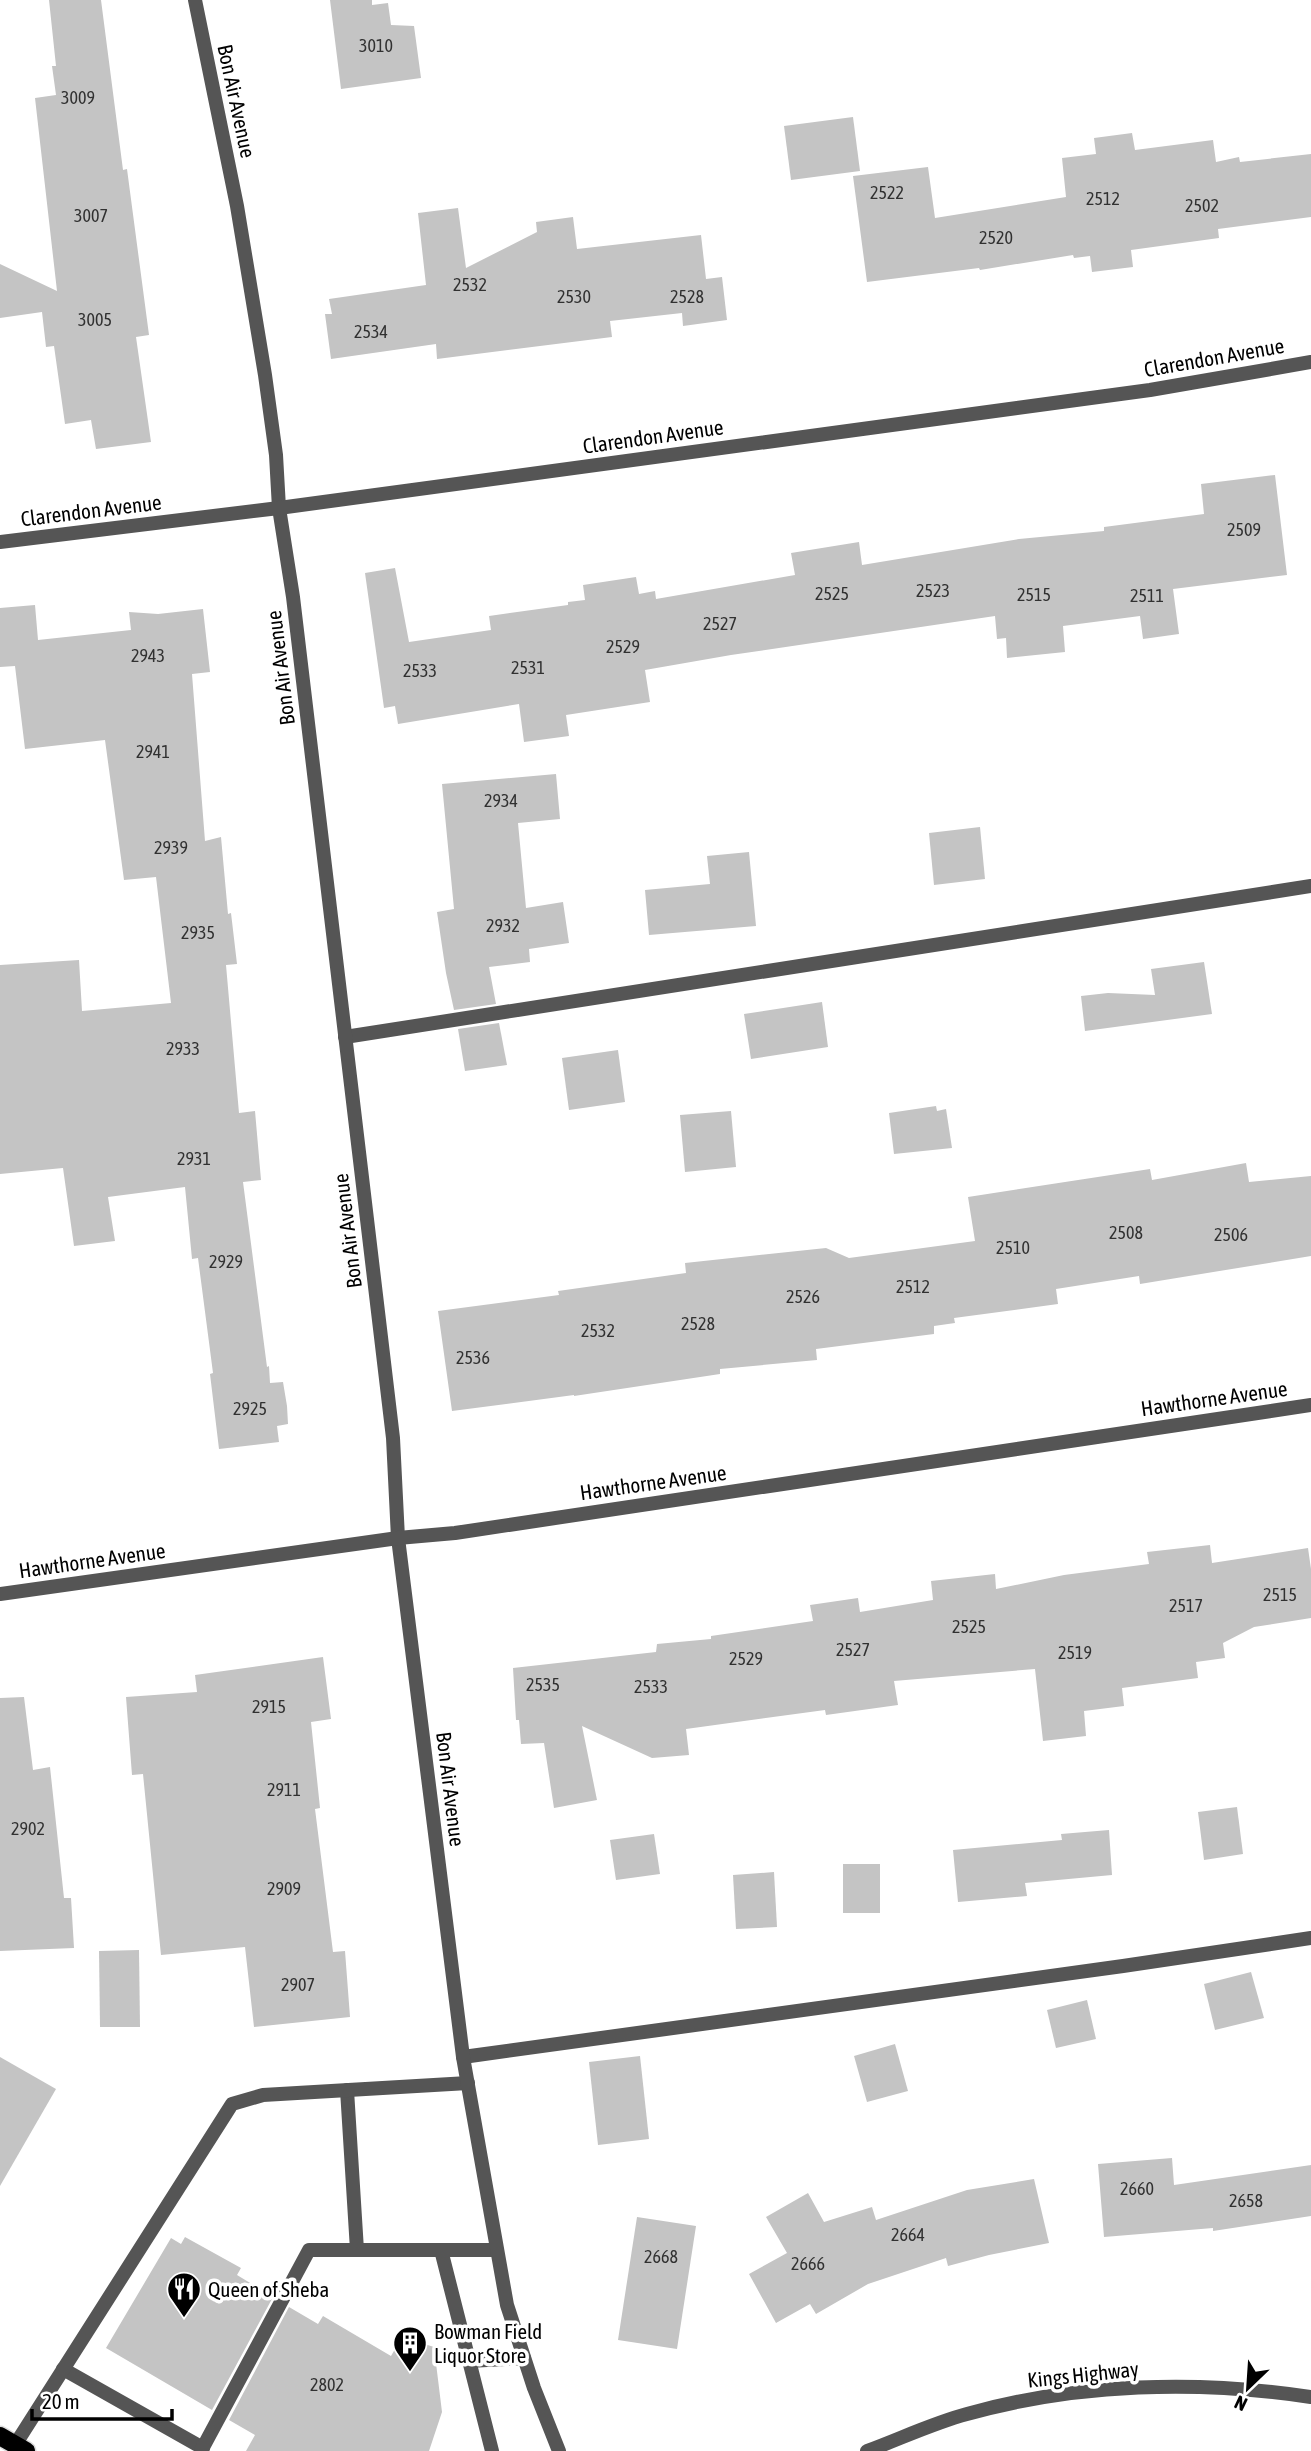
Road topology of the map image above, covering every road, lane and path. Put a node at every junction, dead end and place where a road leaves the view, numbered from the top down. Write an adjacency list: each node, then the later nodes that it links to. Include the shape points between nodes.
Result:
1 (195, 0): 3 (street, Bon Air Avenue, via 237,205 276,455)
2 (1311, 362): 3 (street, Clarendon Avenue, via 1150,390)
3 (279, 508): 4 (street, Clarendon Avenue); 6 (street, Bon Air Avenue)
4 (0, 542)
5 (1311, 886): 6 (street)
6 (345, 1037): 8 (street, Bon Air Avenue, via 393,1438)
7 (1311, 1405): 8 (street, Hawthorne Avenue)
8 (398, 1538): 9 (street, Hawthorne Avenue); 11 (street, Bon Air Avenue)
9 (0, 1594)
10 (1311, 1938): 11 (street)
11 (463, 2057): 12 (street, Bon Air Avenue)
12 (468, 2083): 13 (street); 16 (street, Bon Air Avenue)
13 (347, 2090): 14 (street); 19 (street, via 263,2095 232,2104)
14 (357, 2250): 15 (street); 22 (street, via 309,2250)
15 (441, 2250): 16 (street); 18 (street)
16 (496, 2250): 17 (street, Bon Air Avenue)
17 (524, 2358): 18 (street); 24 (street, Bon Air Avenue)
18 (469, 2361): 23 (street)
19 (63, 2370): 21 (street); 22 (street)
20 (1311, 2397): 25 (street, Kings Highway, via 1189,2386 1027,2399 965,2414)
21 (14, 2444)
22 (202, 2450)
23 (492, 2451)
24 (559, 2451)
25 (867, 2451)

